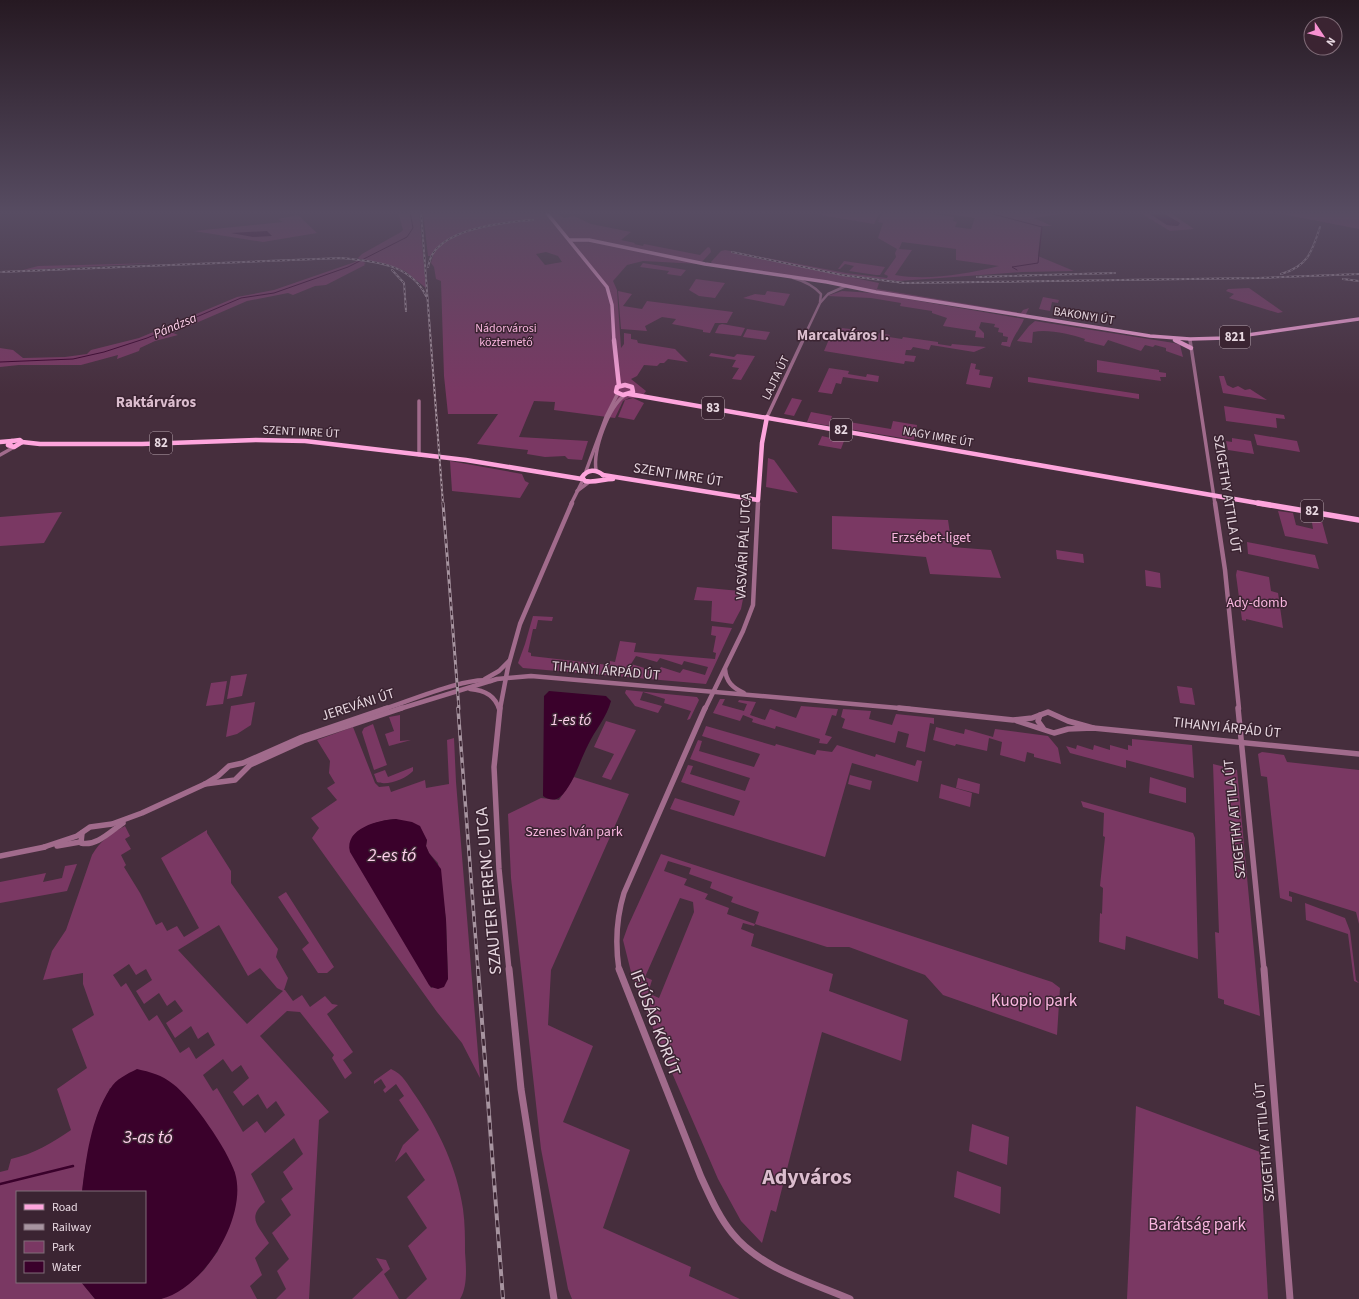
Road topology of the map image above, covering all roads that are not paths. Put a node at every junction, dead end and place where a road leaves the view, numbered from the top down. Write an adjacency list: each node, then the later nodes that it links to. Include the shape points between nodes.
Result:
1 (597, 273): 10 (main road, via 610,295)
2 (761, 273): 3 (main road, BAKONYI ÚT / 821)
3 (791, 277): 4 (main road, BAKONYI ÚT / 821); 5 (street, via 816,289 821,294)
4 (846, 286): 5 (street, LAJTA ÚT, via 828,294); 7 (main road, BAKONYI ÚT / 821, via 1060,323)
5 (820, 302): 18 (street, LAJTA ÚT)
6 (1359, 319): 8 (main road, BAKONYI ÚT / 821, via 1238,337)
7 (1170, 338): 8 (main road, BAKONYI ÚT / 821); 9 (main road)
8 (1190, 339): 9 (street, SZIGETHY ATTILA ÚT)
9 (1191, 348): 31 (street, SZIGETHY ATTILA ÚT)
10 (617, 374): 11 (main road, 83); 12 (main road)
11 (627, 385): 12 (main road); 13 (main road, 83)
12 (619, 386): 14 (main road, via 616,389)
13 (634, 390): 15 (main road); 16 (main road, NAGY IMRE ÚT / 83)
14 (618, 393): 15 (main road, 83); 25 (street)
15 (627, 394): 16 (main road, NAGY IMRE ÚT / 83); 26 (street, via 616,403 609,417 595,462)
16 (659, 398): 18 (main road, NAGY IMRE ÚT / 83)
17 (419, 401): 24 (street)
18 (767, 417): 31 (main road, NAGY IMRE ÚT / 82); 32 (main road, VASVÁRI PÁL UTCA)
19 (12, 441): 20 (main road, 82); 21 (main road, 82, via 18,440); 22 (main road)
20 (0, 443): 22 (main road, 82)
21 (19, 445): 22 (main road, 82); 23 (street); 24 (main road, SZENT IMRE ÚT / 82, via 305,441)
22 (8, 446): 23 (street)
23 (0, 454)
24 (419, 455): 28 (main road, SZENT IMRE ÚT / 82)
25 (587, 470): 26 (main road); 28 (main road)
26 (596, 470): 27 (main road)
27 (602, 477): 29 (main road, 82, via 594,483); 32 (main road, SZENT IMRE ÚT / 82)
28 (580, 479): 29 (main road, 82); 30 (street, SZAUTER FERENC UTCA)
29 (589, 482): 30 (street, SZAUTER FERENC UTCA)
30 (576, 492): 34 (street, SZAUTER FERENC UTCA, via 524,612)
31 (1213, 494): 33 (main road, 82); 49 (street, SZIGETHY ATTILA ÚT, via 1225,570)
32 (758, 500): 35 (street, VASVÁRI PÁL UTCA, via 753,605)
33 (1359, 520)
34 (510, 659): 36 (street, via 499,672); 37 (street, SZAUTER FERENC UTCA)
35 (725, 666): 40 (street, VASVÁRI PÁL UTCA); 41 (street, TIHANYI ÁRPÁD ÚT, via 730,684 739,691)
36 (484, 679): 38 (street, JEREVÁNI ÚT); 51 (street, JEREVÁNI ÚT, via 339,724)
37 (506, 679): 38 (street, TIHANYI ÁRPÁD ÚT); 40 (street, TIHANYI ÁRPÁD ÚT, via 556,678); 42 (street, SZAUTER FERENC UTCA)
38 (491, 680): 39 (street, TIHANYI ÁRPÁD ÚT, via 486,684)
39 (460, 690): 42 (street, via 486,692 496,701); 52 (street, JEREVÁNI ÚT, via 299,743 250,765)
40 (713, 691): 41 (street, TIHANYI ÁRPÁD ÚT); 64 (street, IFJÚSÁG KÖRÚT, via 625,889 614,933 619,971 702,1178 727,1227 739,1241 772,1266)
41 (753, 696): 45 (street, TIHANYI ÁRPÁD ÚT)
42 (499, 712): 63 (street, SZAUTER FERENC UTCA, via 494,767 499,869 521,1089)
43 (1040, 715): 44 (street, TIHANYI ÁRPÁD ÚT, via 1048,712); 45 (street, TIHANYI ÁRPÁD ÚT); 47 (street, via 1039,723)
44 (1058, 715): 46 (street, TIHANYI ÁRPÁD ÚT, via 1068,721); 48 (street, via 1065,723)
45 (1013, 720): 47 (street, TIHANYI ÁRPÁD ÚT)
46 (1093, 728): 48 (street, TIHANYI ÁRPÁD ÚT); 49 (street, TIHANYI ÁRPÁD ÚT)
47 (1046, 730): 48 (street, TIHANYI ÁRPÁD ÚT, via 1054,733)
48 (1062, 731)
49 (1241, 741): 50 (street, TIHANYI ÁRPÁD ÚT); 65 (street, SZIGETHY ATTILA ÚT, via 1270,1032)
50 (1359, 754)
51 (236, 764): 52 (street, via 241,767); 53 (street, JEREVÁNI ÚT)
52 (242, 772): 54 (street, JEREVÁNI ÚT, via 235,780)
53 (221, 773): 54 (street); 55 (street, JEREVÁNI ÚT)
54 (223, 781): 55 (street, JEREVÁNI ÚT)
55 (205, 784): 56 (street, JEREVÁNI ÚT)
56 (142, 813): 57 (street, JEREVÁNI ÚT); 59 (street, JEREVÁNI ÚT, via 111,829)
57 (102, 826): 58 (street, JEREVÁNI ÚT, via 90,827); 59 (street)
58 (82, 833): 60 (street); 61 (street, JEREVÁNI ÚT)
59 (102, 837): 60 (street, JEREVÁNI ÚT, via 88,845)
60 (80, 842): 61 (street, JEREVÁNI ÚT)
61 (44, 847): 62 (street, JEREVÁNI ÚT)
62 (0, 856)
63 (554, 1299)
64 (850, 1299)
65 (1290, 1299)

